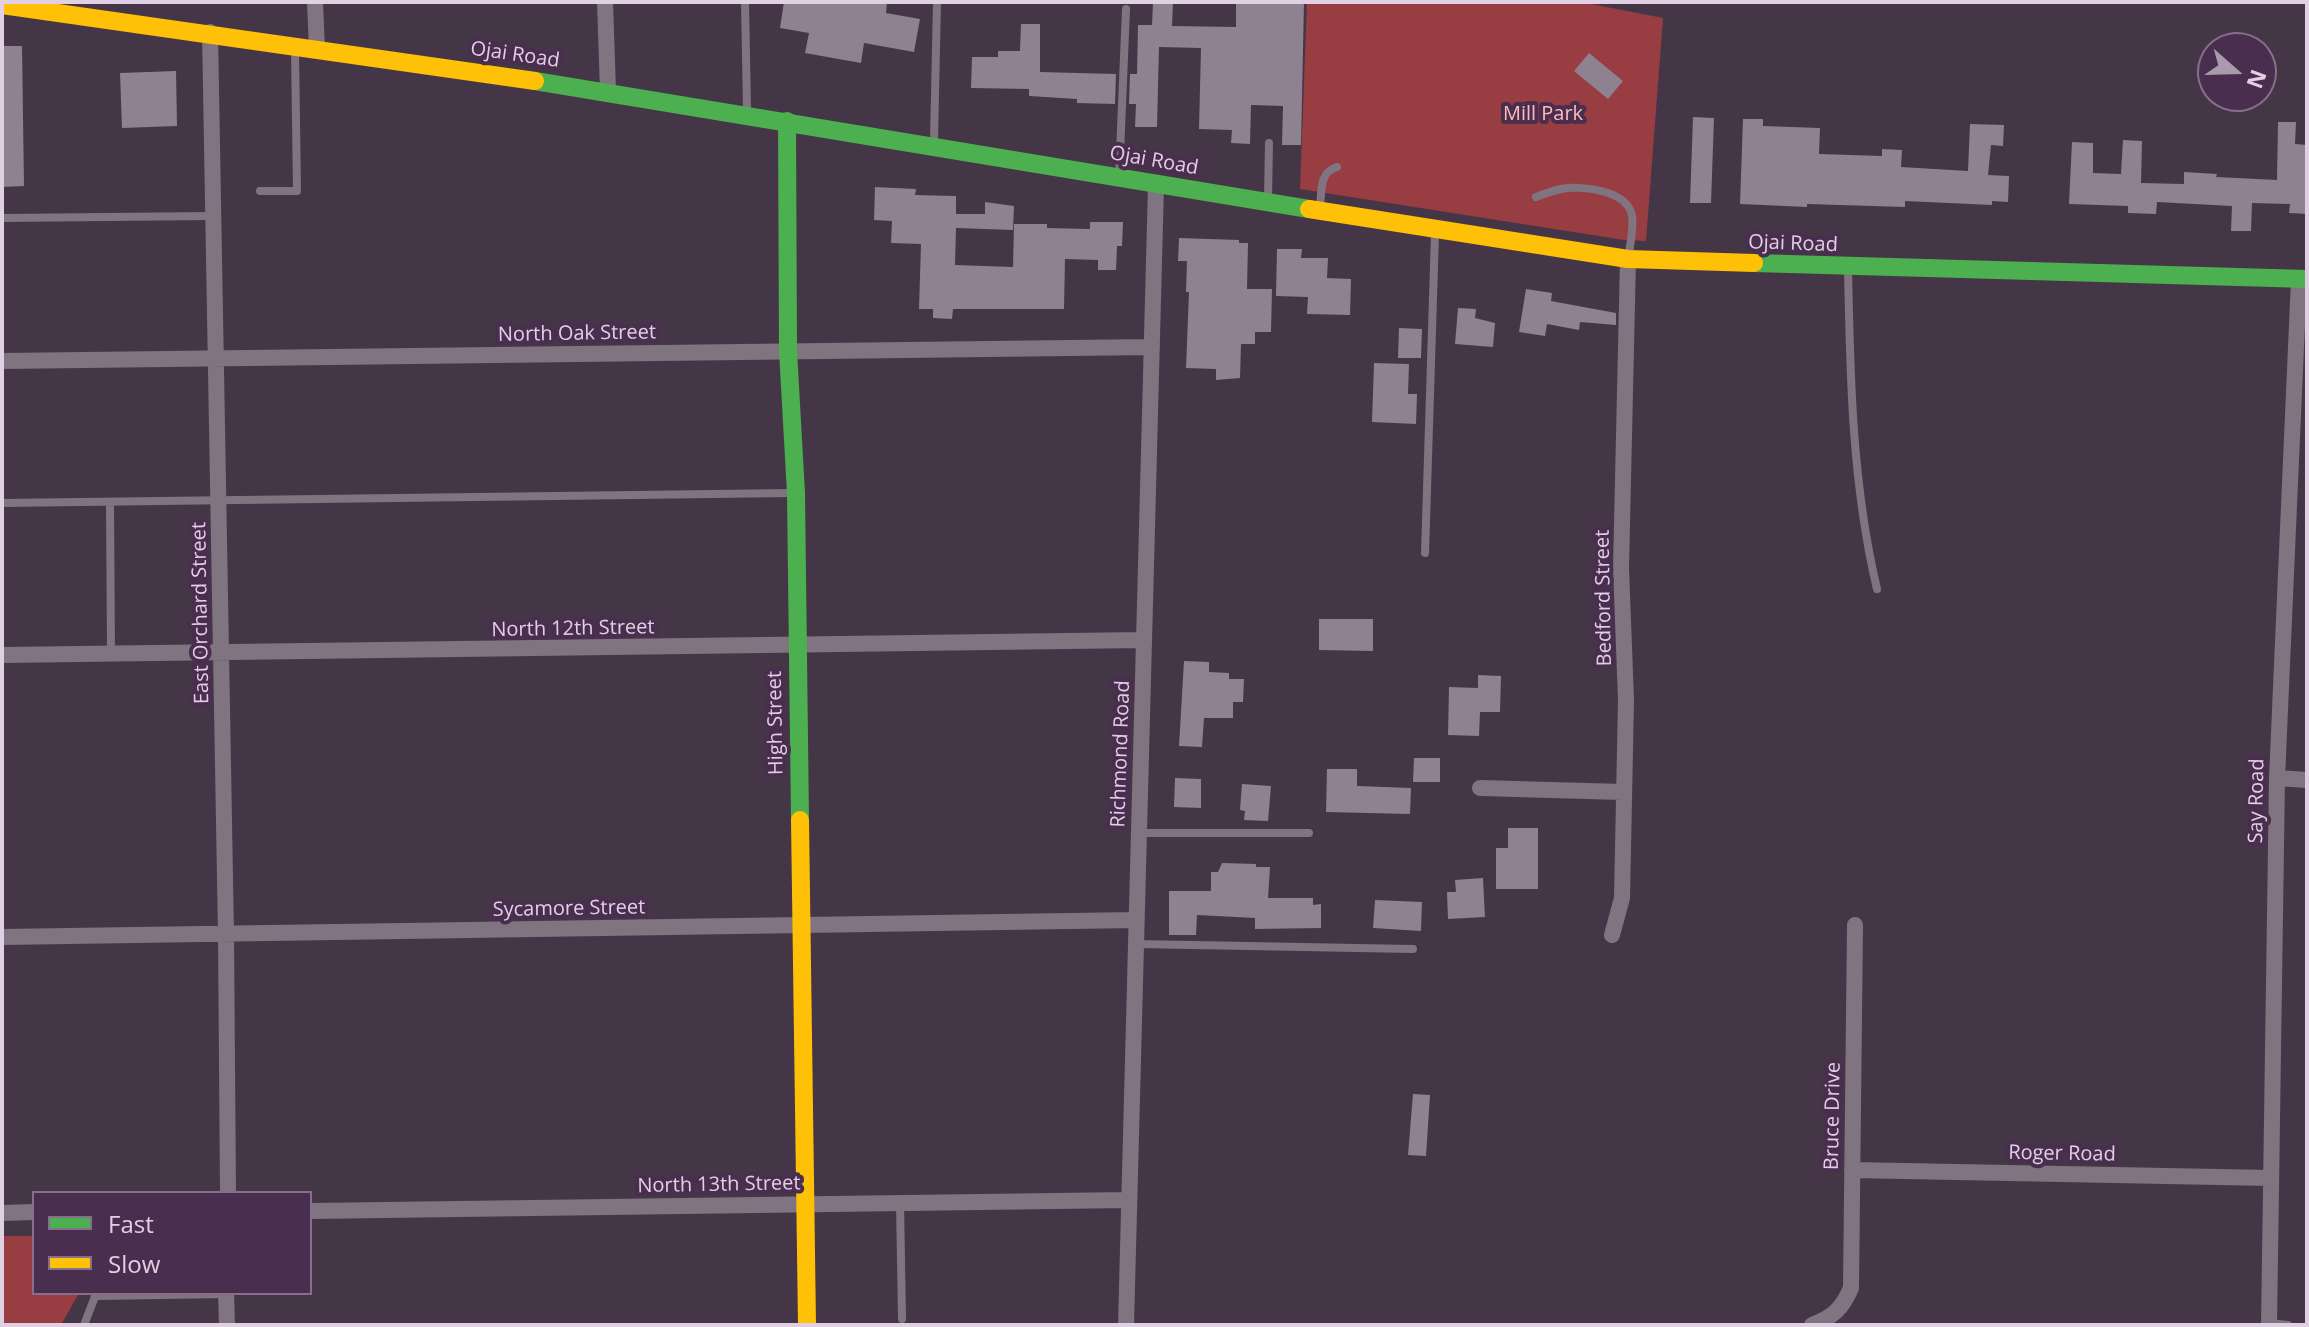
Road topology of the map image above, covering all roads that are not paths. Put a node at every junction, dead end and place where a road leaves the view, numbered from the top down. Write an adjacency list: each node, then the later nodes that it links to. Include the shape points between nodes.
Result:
1 (315, 2): 9 (street)
2 (605, 2): 10 (street)
3 (745, 2): 11 (lane)
4 (937, 2): 14 (lane)
5 (13, 5): 7 (main road, Ojai Road)
6 (1126, 9): 16 (lane)
7 (210, 32): 8 (main road, Ojai Road); 22 (street, East Orchard Street)
8 (295, 46): 9 (main road, Ojai Road); 18 (lane, via 297,191)
9 (317, 49): 10 (main road, Ojai Road)
10 (608, 91): 11 (main road, Ojai Road)
11 (747, 114): 12 (main road, Ojai Road)
12 (787, 121): 14 (main road, Ojai Road); 29 (main road, High Street)
13 (1269, 143): 20 (lane)
14 (934, 146): 16 (main road, Ojai Road)
15 (1337, 167): 21 (lane, via 1323,178)
16 (1119, 177): 17 (main road, Ojai Road)
17 (1156, 185): 20 (main road, Ojai Road); 28 (street, Richmond Road)
18 (260, 191)
19 (1536, 197): 25 (lane, via 1578,188 1615,196 1632,215)
20 (1268, 201): 21 (main road, Ojai Road)
21 (1320, 210): 24 (main road, Ojai Road)
22 (212, 216): 23 (lane); 30 (street, East Orchard Street)
23 (2, 218)
24 (1435, 229): 25 (main road, Ojai Road); 36 (lane)
25 (1628, 259): 26 (main road, Ojai Road); 46 (street, Bedford Street, via 1621,568)
26 (1848, 267): 27 (main road, Ojai Road); 37 (lane, via 1851,395 1867,549)
27 (2303, 279): 43 (street, Say Road)
28 (1152, 347): 29 (street, North Oak Street); 38 (street, Richmond Road)
29 (788, 351): 30 (street, North Oak Street); 32 (main road, High Street)
30 (214, 360): 31 (street, North Oak Street); 33 (street, East Orchard Street)
31 (2, 361)
32 (796, 493): 33 (lane); 39 (main road, High Street)
33 (219, 501): 34 (lane); 41 (street, East Orchard Street)
34 (110, 502): 35 (lane); 40 (lane)
35 (2, 503)
36 (1425, 553)
37 (1877, 589)
38 (1144, 640): 39 (street, North 12th Street); 47 (street, Richmond Road)
39 (797, 646): 41 (street, North 12th Street); 50 (main road, High Street)
40 (111, 654): 41 (street, North 12th Street); 42 (street, North 12th Street)
41 (222, 654): 52 (street, East Orchard Street)
42 (2, 655)
43 (2277, 778): 44 (street); 58 (street, Say Road)
44 (2307, 780)
45 (1480, 788): 46 (street)
46 (1623, 792): 53 (street, Bedford Street, via 1622,898)
47 (1139, 833): 48 (lane); 49 (street, Richmond Road)
48 (1309, 833)
49 (1136, 920): 50 (street, Sycamore Street); 55 (street, Richmond Road)
50 (802, 925): 52 (street, Sycamore Street); 62 (main road, High Street)
51 (1855, 925): 57 (street, Bruce Drive)
52 (226, 934): 54 (street, Sycamore Street); 59 (street, East Orchard Street)
53 (1612, 935)
54 (2, 937)
55 (1136, 944): 56 (lane); 60 (street, Richmond Road)
56 (1413, 949)
57 (1852, 1170): 58 (street, Roger Road); 74 (street, Bruce Drive, via 1851,1288 1844,1306)
58 (2271, 1178): 69 (street, Say Road)
59 (228, 1191)
60 (1129, 1200): 61 (street, North 13th Street); 73 (street, Richmond Road)
61 (900, 1201): 62 (street, North 13th Street); 68 (lane)
62 (806, 1203): 63 (street, North 13th Street); 72 (main road, High Street)
63 (312, 1211)
64 (32, 1212): 65 (street)
65 (2, 1213)
66 (96, 1295): 70 (lane)
67 (226, 1295): 71 (street)
68 (902, 1319)
69 (2269, 1324): 75 (lane)
70 (84, 1325)
71 (227, 1325)
72 (807, 1325)
73 (1126, 1325)
74 (1812, 1325)
75 (2288, 1325)

